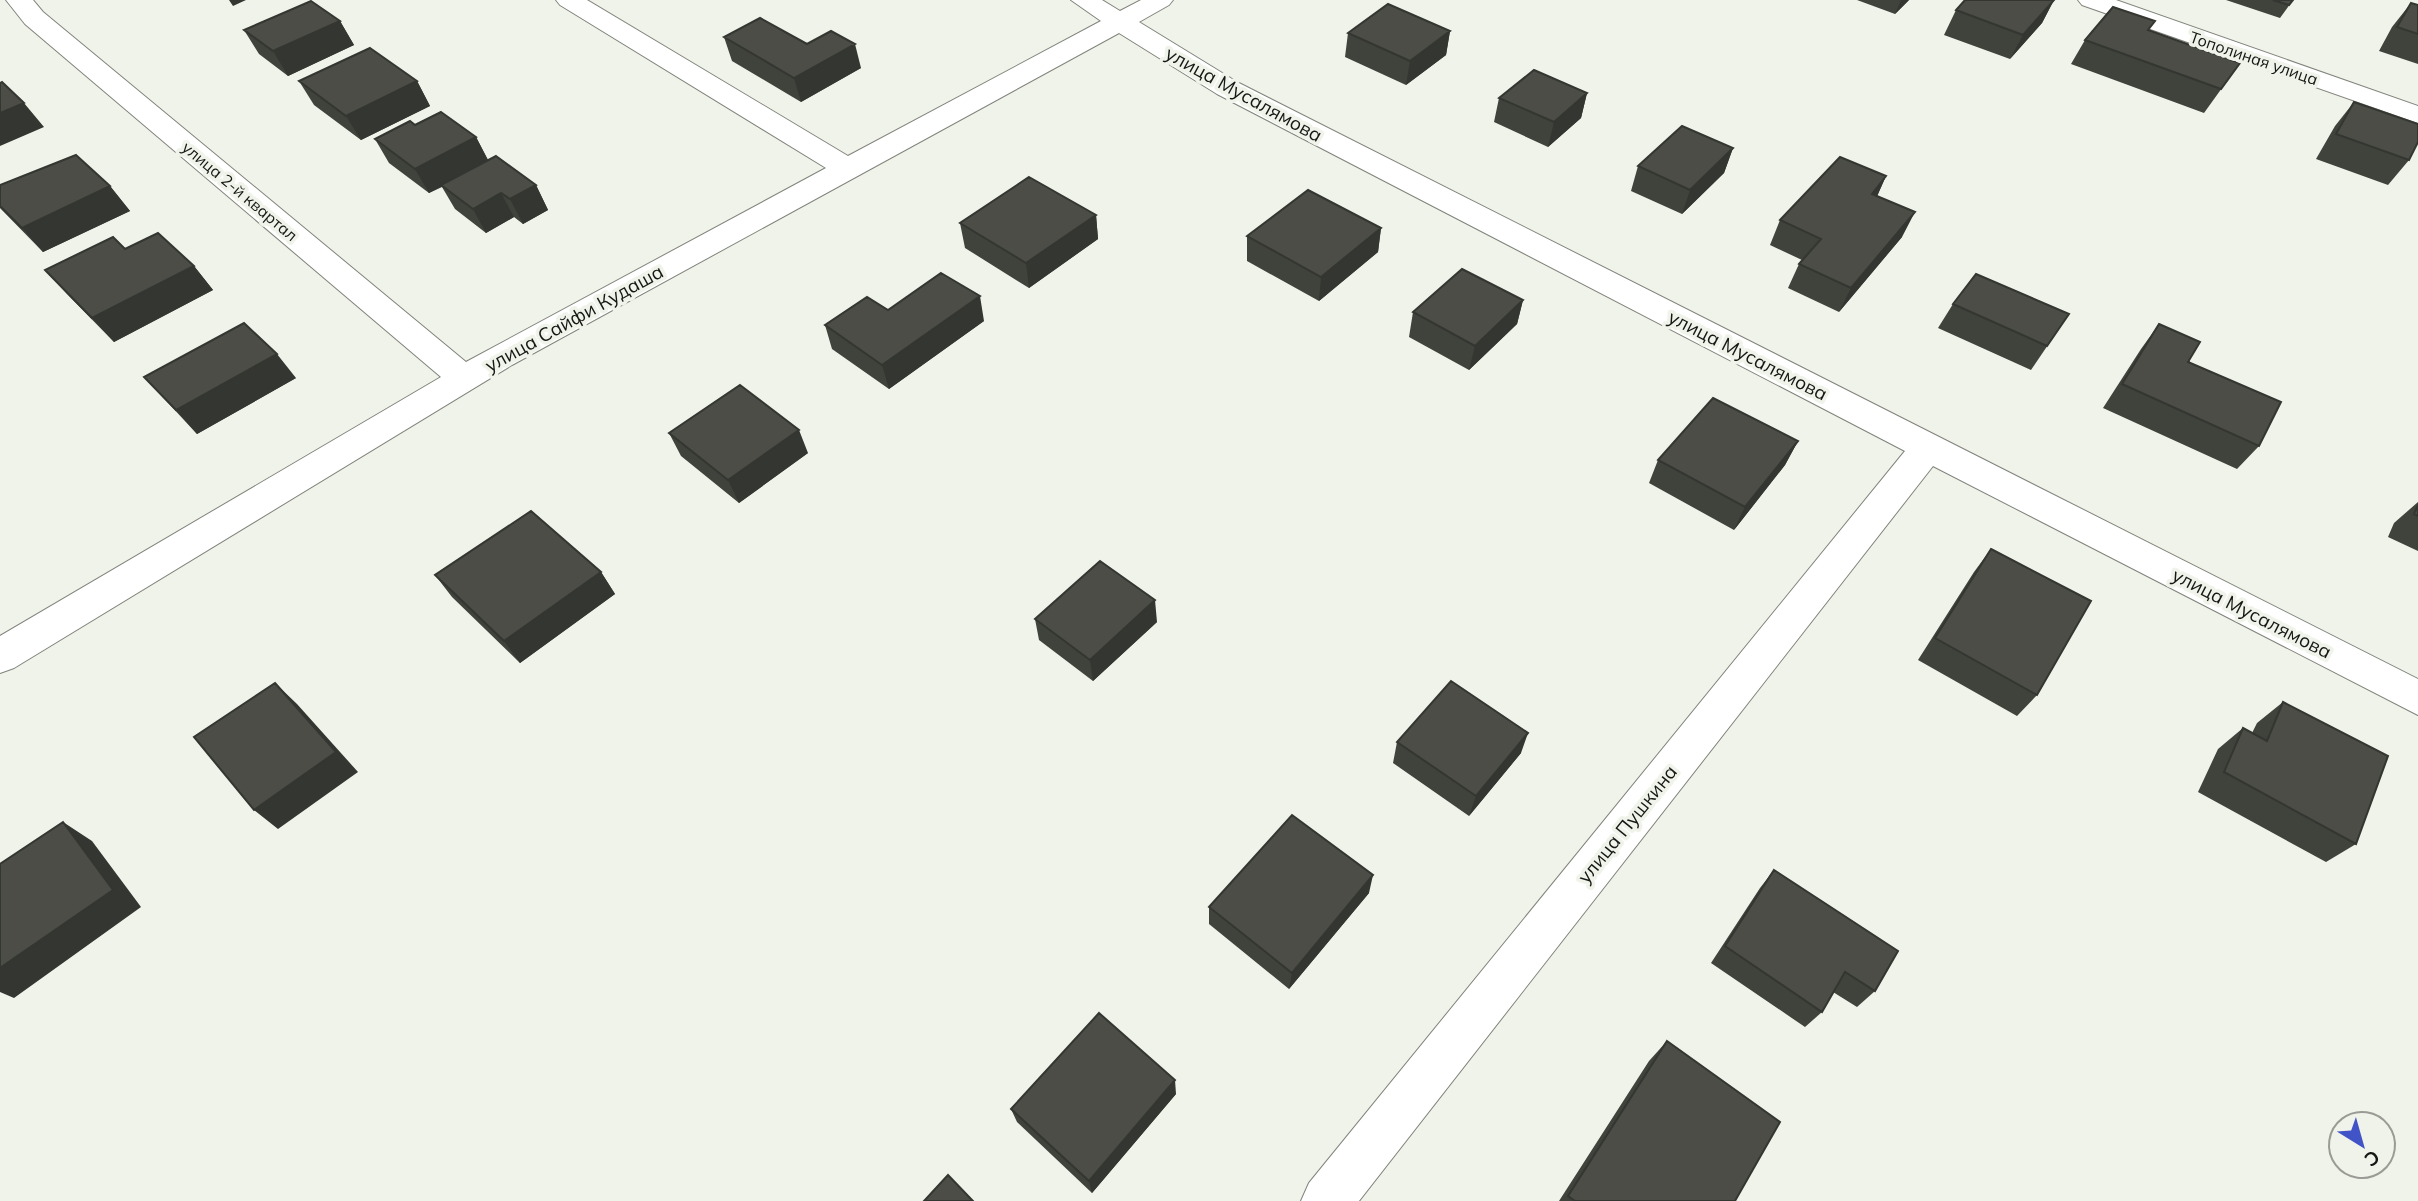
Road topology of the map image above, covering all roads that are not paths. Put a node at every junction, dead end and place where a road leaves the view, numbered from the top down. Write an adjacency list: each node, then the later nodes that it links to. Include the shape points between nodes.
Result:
1 (19, 0): 9 (street, улица 2-й квартал, via 45,27)
2 (569, 0): 8 (street)
3 (1084, 0): 6 (street, улица Мусалямова)
4 (1160, 0): 6 (street, улица Сайфи Кудаша)
5 (2091, 0): 7 (street, Тополиная улица)
6 (1119, 24): 8 (street, улица Сайфи Кудаша); 10 (street, улица Мусалямова, via 1227,88)
7 (2418, 116)
8 (848, 169): 9 (street, улица Сайфи Кудаша)
9 (464, 378): 11 (street, улица Сайфи Кудаша)
10 (1928, 447): 12 (street, улица Мусалямова); 13 (street, улица Пушкина)
11 (0, 656)
12 (2418, 698)
13 (1327, 1201)

